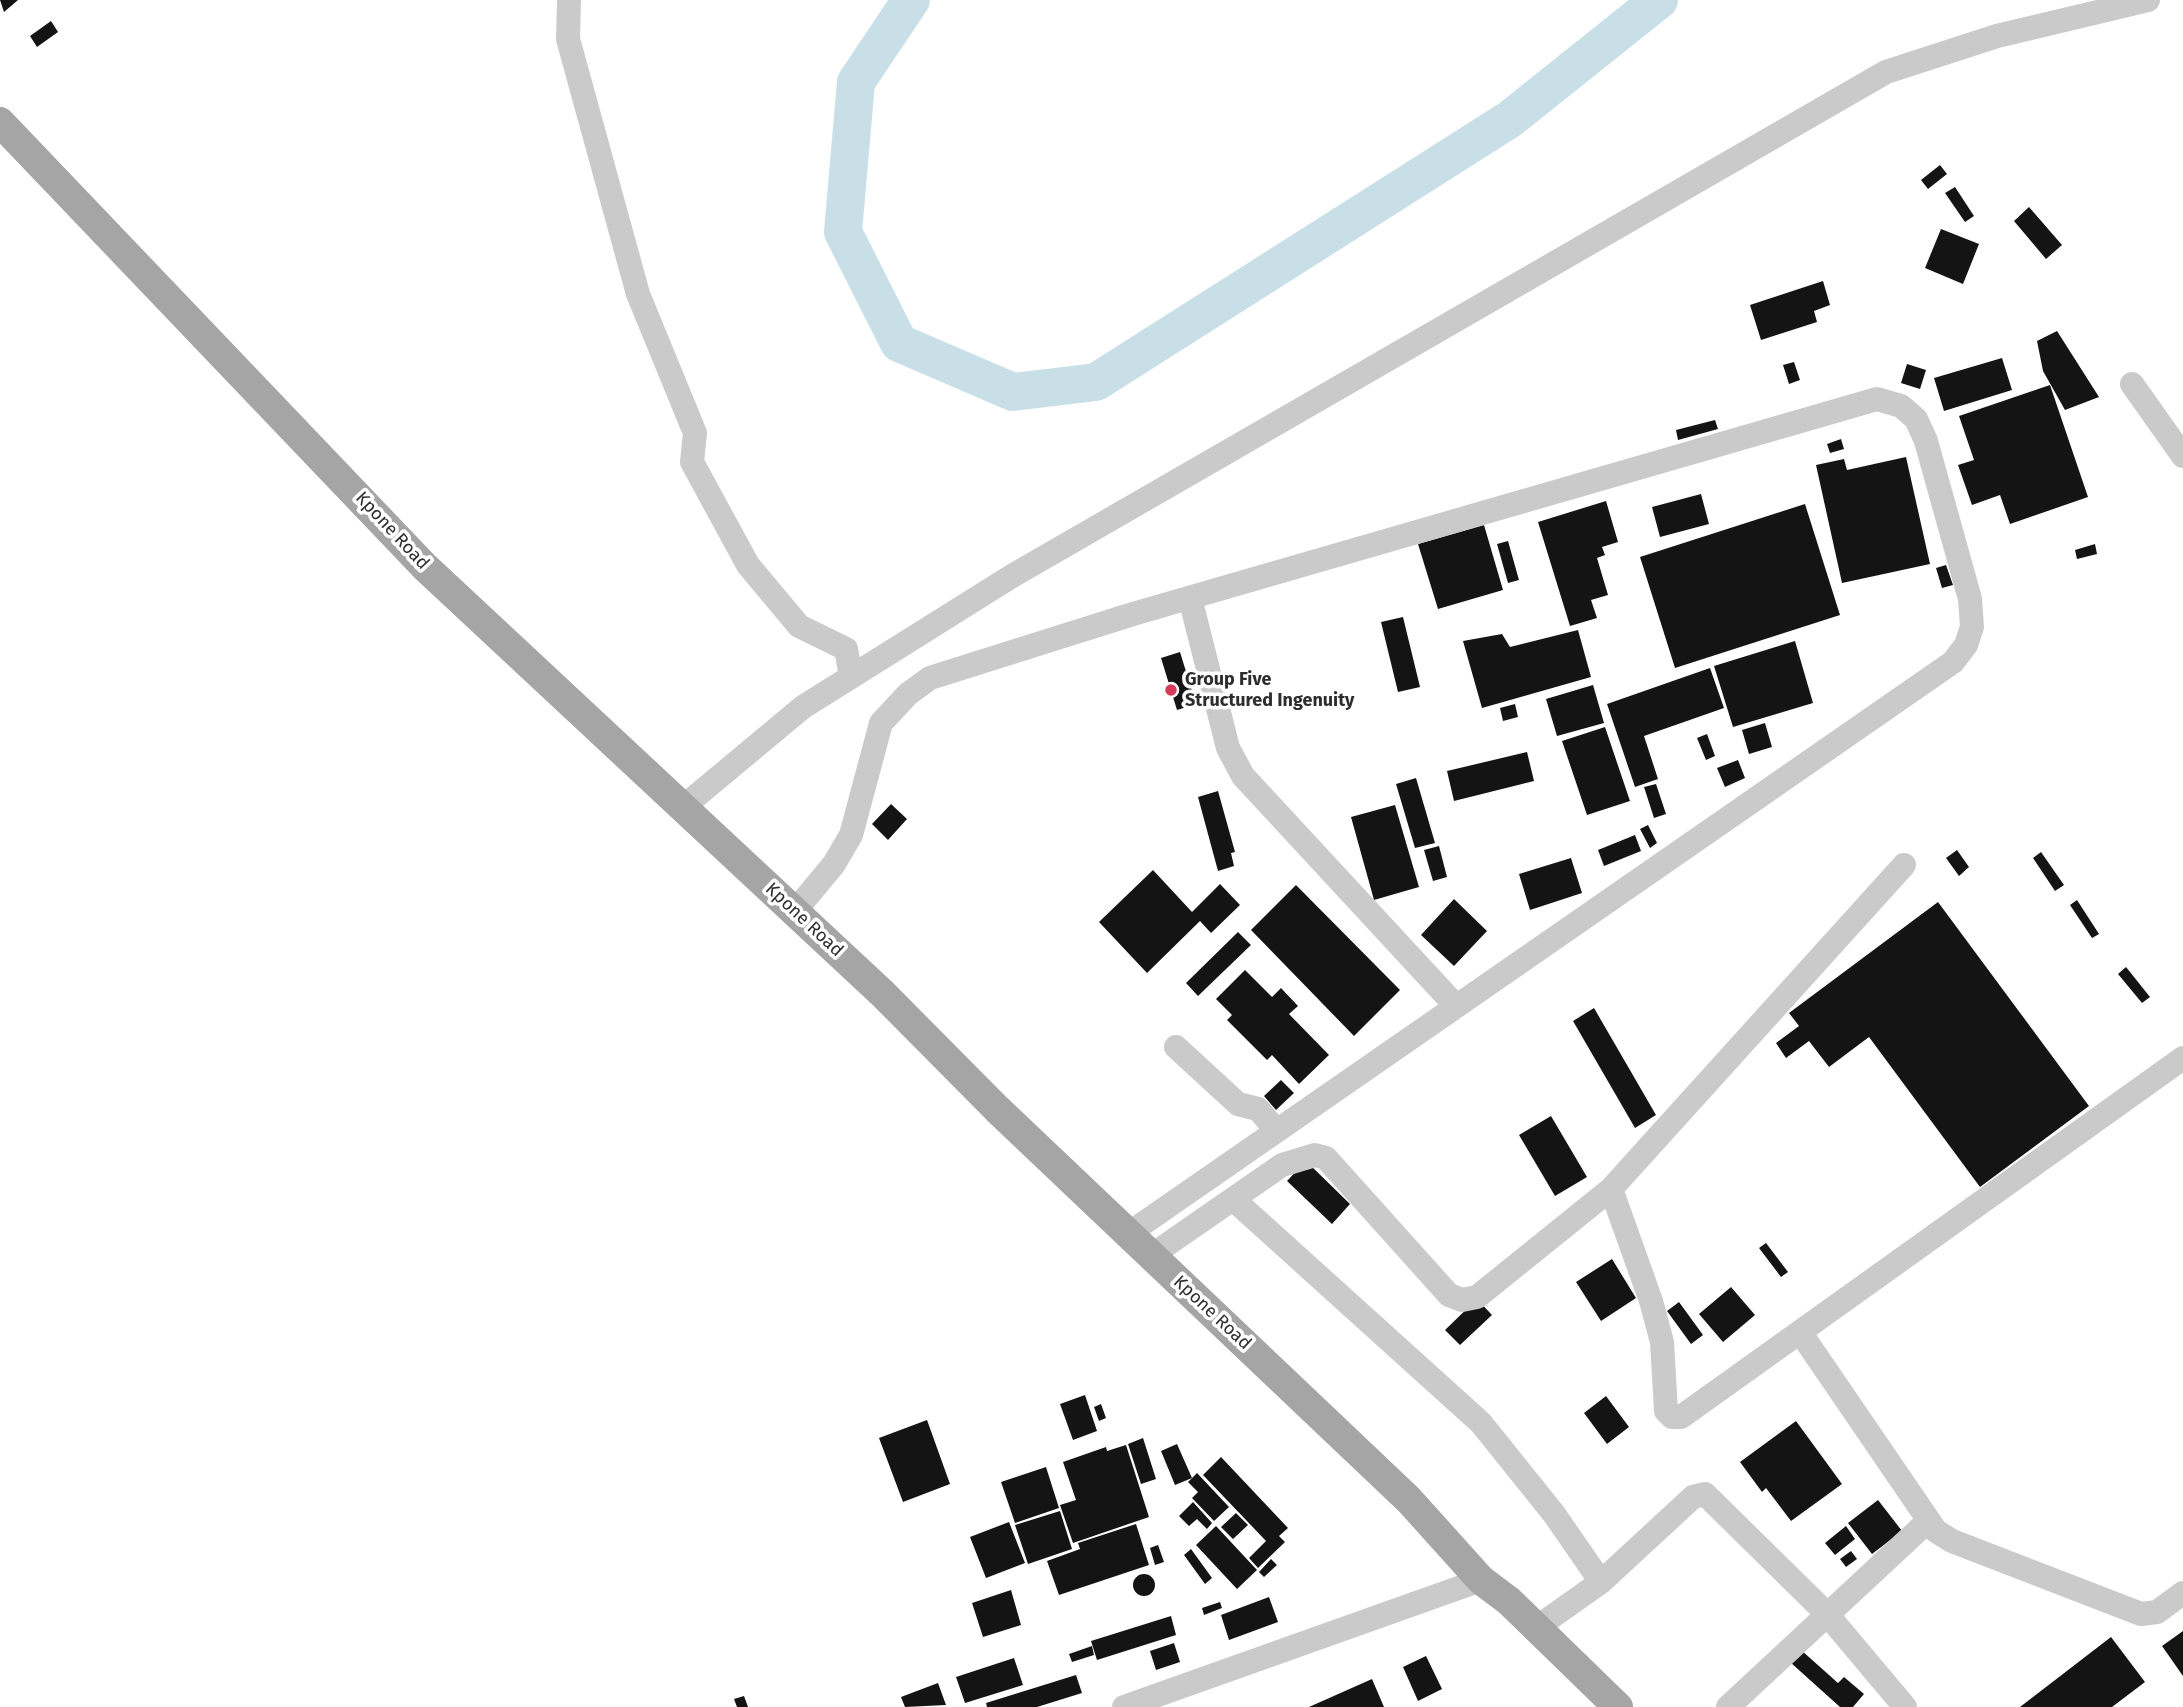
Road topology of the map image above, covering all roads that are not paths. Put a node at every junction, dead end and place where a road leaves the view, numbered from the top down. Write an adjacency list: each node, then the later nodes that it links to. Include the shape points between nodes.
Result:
1 (569, 0): 7 (street, via 568,39 638,294 695,433 692,462 748,565 799,626 846,649)
2 (2148, 0): 7 (street, via 1997,36 1886,72 1012,576)
3 (0, 122): 8 (main road, Kpone Road, via 425,567)
4 (2132, 384): 5 (street)
5 (2183, 456)
6 (1190, 598): 10 (street, via 930,678 908,694 881,723 851,835 834,864); 11 (street, via 1228,748 1243,776); 11 (street, via 1877,399 1901,406 1916,419 1970,599 1972,627 1953,662)
7 (851, 677): 8 (street, via 803,707)
8 (683, 807): 10 (main road, Kpone Road)
9 (1904, 865): 15 (street)
10 (795, 911): 17 (main road, Kpone Road)
11 (1455, 1005): 14 (street)
12 (1176, 1047): 14 (street, via 1238,1104 1258,1109)
13 (2183, 1058): 19 (street)
14 (1276, 1130): 17 (street)
15 (1611, 1189): 16 (street, via 1477,1297 1462,1300 1449,1295 1325,1158 1315,1155 1291,1160); 19 (street, via 1658,1328 1666,1411 1672,1417 1699,1406)
16 (1233, 1199): 18 (street); 22 (street, via 1481,1423)
17 (1128, 1234): 18 (main road, Kpone Road)
18 (1152, 1255): 21 (main road, Kpone Road, via 1409,1500)
19 (1800, 1332): 20 (street)
20 (1927, 1522): 23 (street, via 1952,1541 2141,1614 2157,1612); 24 (street)
21 (1481, 1580): 25 (main road, Kpone Road); 26 (street)
22 (1601, 1582): 24 (street, via 1693,1497 1705,1494); 25 (street)
23 (2183, 1593)
24 (1826, 1613): 28 (street); 29 (street)
25 (1536, 1628): 27 (main road, Kpone Road)
26 (1124, 1707)
27 (1618, 1707)
28 (1728, 1707)
29 (1905, 1707)

